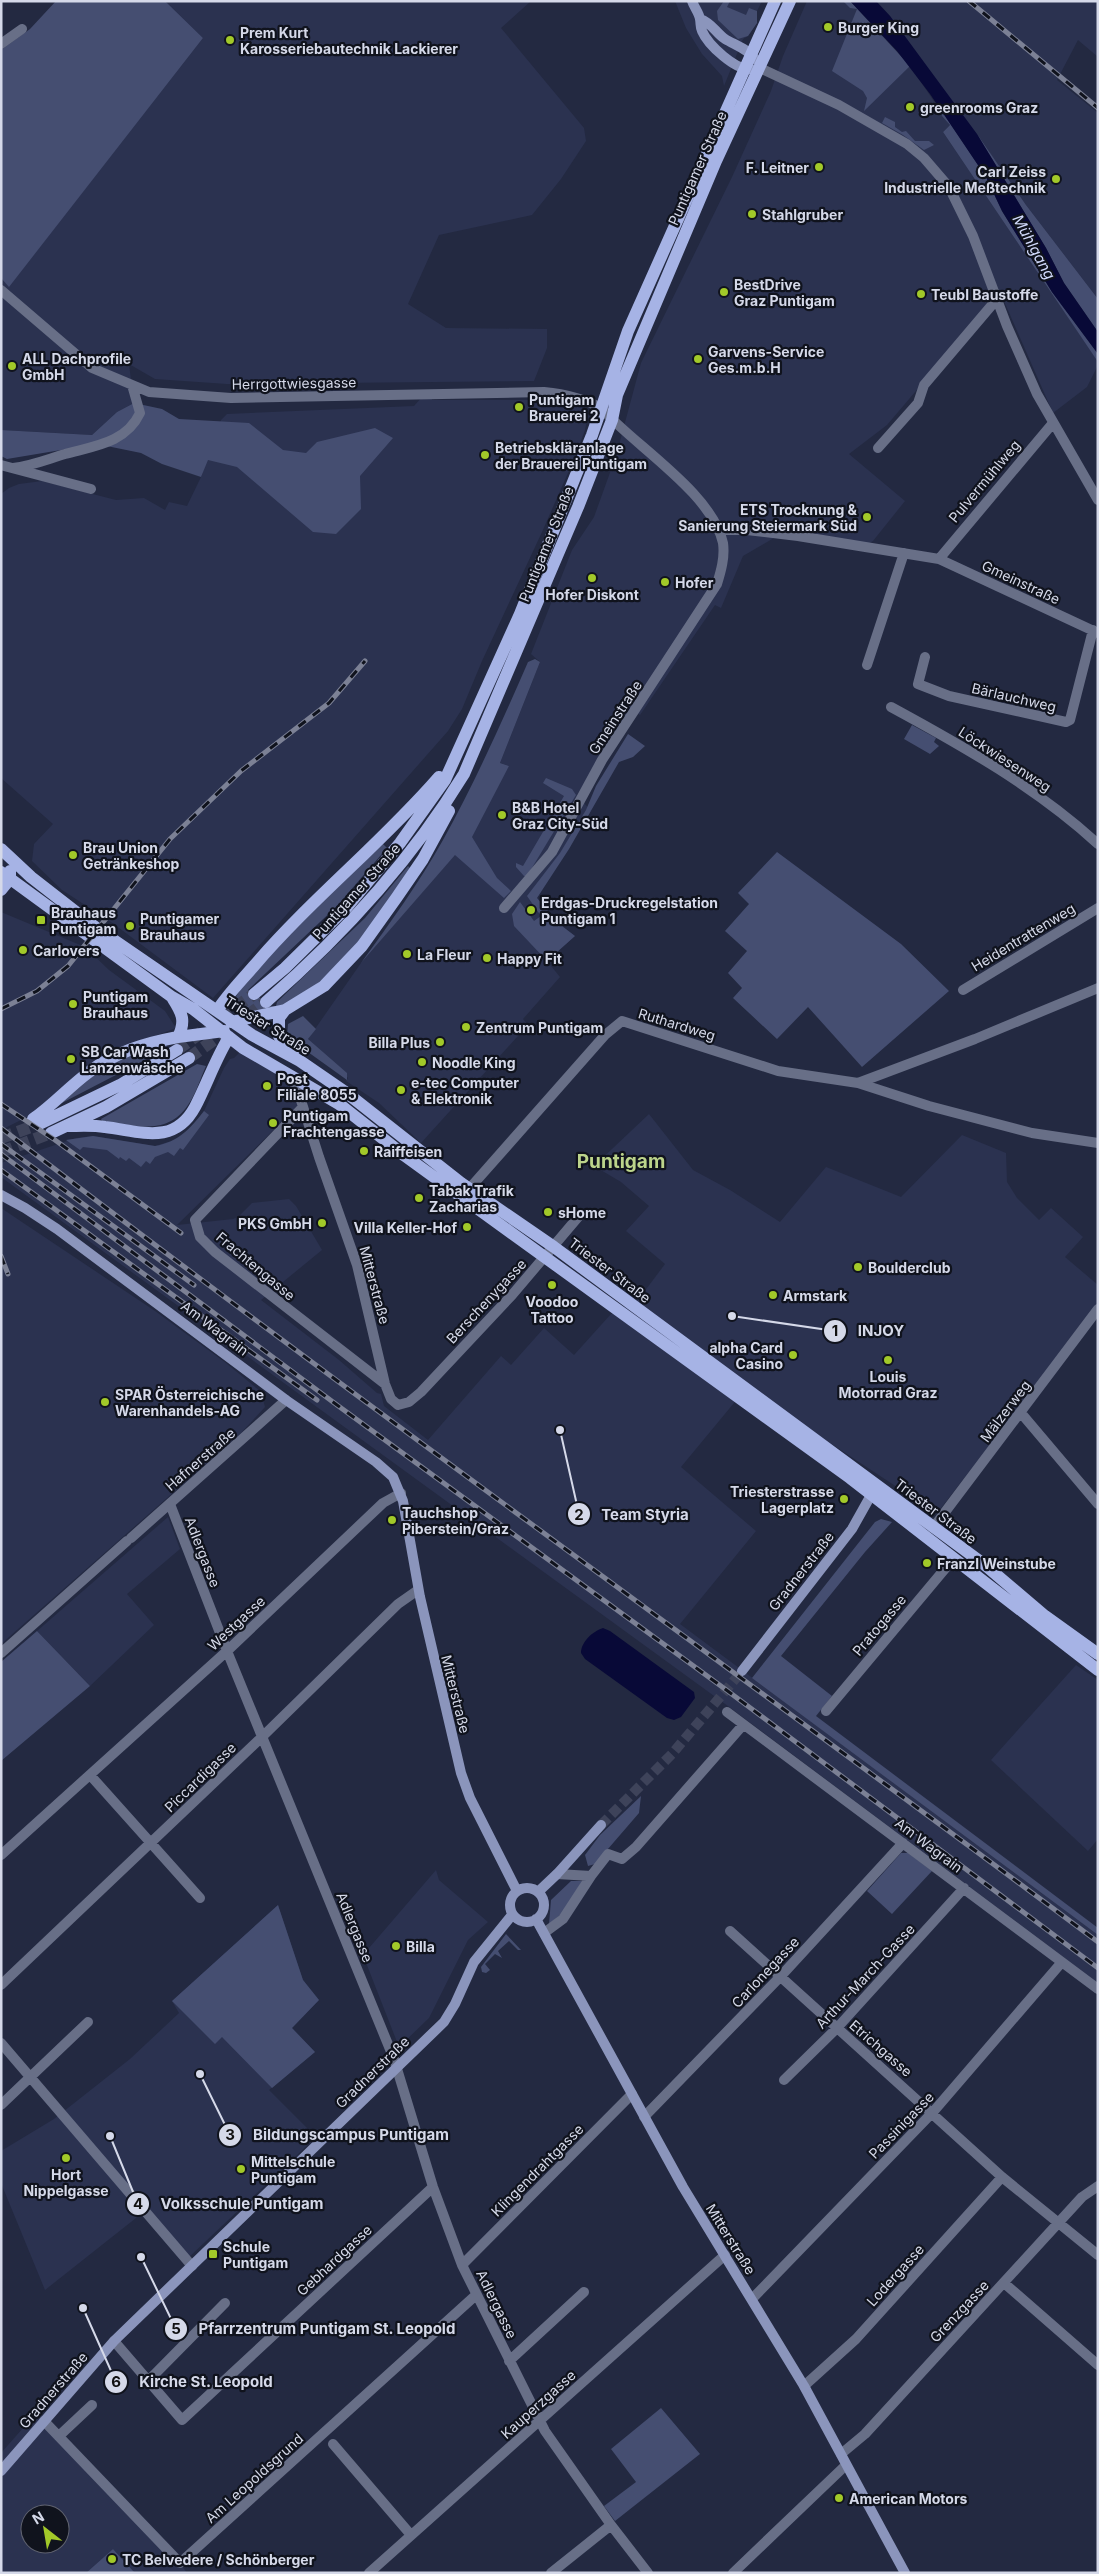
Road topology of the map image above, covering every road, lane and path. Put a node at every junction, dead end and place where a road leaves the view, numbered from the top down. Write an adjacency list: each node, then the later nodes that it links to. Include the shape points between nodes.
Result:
1 (692, 1): 4 (main road)
2 (775, 1): 7 (main road, Puntigamer Straße)
3 (790, 1): 8 (main road, Puntigamer Straße)
4 (700, 19): 7 (main road, via 709,22 725,38); 9 (main road, via 701,29 721,55)
5 (22, 29): 6 (street)
6 (1, 44)
7 (752, 54): 8 (main road); 9 (main road, Puntigamer Straße)
8 (760, 68): 9 (main road); 11 (street, via 839,105 907,144 924,158 949,187 962,210); 14 (main road, Puntigamer Straße, via 671,265 617,395)
9 (745, 70): 13 (main road, Puntigamer Straße, via 666,241 628,331)
10 (1, 290): 12 (street, Herrgottwiesgasse, via 92,368)
11 (997, 299): 15 (street, via 1037,394); 16 (street, via 924,385 918,402)
12 (132, 385): 13 (street, Herrgottwiesgasse, via 149,392 231,398 544,392 590,401); 18 (street, via 140,413 136,422 122,435 98,447)
13 (601, 408): 14 (street, Herrgottwiesgasse); 28 (main road, Puntigamer Straße, via 520,614)
14 (612, 420): 21 (street, Gmeinstraße, via 695,495); 29 (main road, Puntigamer Straße)
15 (1053, 423): 20 (street); 23 (street, Pulvermühlweg)
16 (878, 448)
17 (1, 465): 18 (street)
18 (13, 468): 19 (street)
19 (91, 489)
20 (1098, 500)
21 (719, 530): 22 (street, Gmeinstraße, via 798,536); 34 (street, Gmeinstraße, via 723,544 722,565 710,598 602,760 552,852)
22 (904, 553): 23 (street, Gmeinstraße); 26 (street)
23 (939, 559): 24 (street, Gmeinstraße)
24 (1095, 631): 25 (street, Bärlauchweg, via 1069,722 949,696 918,684)
25 (924, 657)
26 (867, 665)
27 (891, 707): 30 (street, Löckwiesenweg, via 953,740 1024,787)
28 (458, 756): 38 (main road, Puntigamer Straße, via 431,802 347,907); 43 (main road, via 418,802 306,908 263,956)
29 (464, 774): 40 (main road, Puntigamer Straße, via 440,814 362,911); 41 (main road, via 445,820 423,859 362,946 324,986)
30 (1098, 844)
31 (4, 857): 32 (main road); 43 (main road, Triester Straße)
32 (5, 875): 33 (main road); 39 (main road, Triester Straße)
33 (1, 890)
34 (504, 908)
35 (1098, 908): 37 (street, Heidentrattenweg)
36 (1098, 988): 50 (street)
37 (963, 990)
38 (254, 994)
39 (172, 997): 43 (main road, Triester Straße); 45 (main road, via 183,1017)
40 (266, 1002)
41 (285, 1010): 42 (main road); 48 (main road, via 279,1018 278,1036)
42 (235, 1023): 43 (main road, Triester Straße); 44 (main road, Triester Straße)
43 (222, 1026): 44 (main road); 45 (main road); 49 (main road, Triester Straße); 52 (main road, via 217,1058 194,1108 176,1128 149,1134 105,1127)
44 (252, 1035): 48 (main road, Triester Straße)
45 (178, 1036): 46 (main road, via 136,1047 111,1058 89,1072 36,1122 120,1085)
46 (177, 1050)
47 (189, 1058): 52 (main road)
48 (300, 1061): 55 (main road, Triester Straße, via 348,1094)
49 (290, 1075): 51 (street, Mitterstraße); 59 (main road, Triester Straße, via 339,1104)
50 (858, 1084): 54 (street, Ruthardweg, via 1032,1133); 55 (street, Ruthardweg, via 778,1071 622,1022 605,1035)
51 (303, 1107): 61 (street, Mitterstraße, via 357,1265); 61 (street, Frachtengasse, via 195,1220 200,1237 273,1299)
52 (67, 1126): 53 (main road)
53 (51, 1133)
54 (1098, 1143)
55 (469, 1189): 58 (main road, Triester Straße)
56 (1, 1195): 62 (main road, Am Wagrain, via 44,1220)
57 (579, 1216): 58 (street, Berschenygasse)
58 (554, 1246): 59 (street, Berschenygasse); 65 (main road, Triester Straße)
59 (545, 1258): 63 (street, Berschenygasse); 65 (main road, Triester Straße)
60 (1098, 1309): 64 (street, Mälzerweg)
61 (385, 1384): 63 (street, Mitterstraße, via 391,1399 398,1405)
62 (286, 1400): 66 (main road, Am Wagrain, via 382,1466 393,1477); 67 (street, Hafnerstraße)
63 (409, 1402)
64 (1021, 1413): 68 (street); 69 (street, Mälzerweg)
65 (874, 1490): 69 (main road, Triester Straße); 70 (main road, Triester Straße); 76 (main road, Gradnerstraße, via 852,1529)
66 (401, 1494): 71 (main road, Mitterstraße); 72 (street, Westgasse, via 383,1502)
67 (170, 1504): 72 (street, Adlergasse); 73 (street, Hafnerstraße)
68 (1098, 1504)
69 (933, 1528): 74 (main road, Triester Straße)
70 (954, 1558): 75 (main road, Triester Straße); 77 (street, Pratogasse)
71 (418, 1590): 80 (street, Piccardigasse, via 398,1604); 89 (main road, Mitterstraße, via 461,1773 470,1798)
72 (227, 1651): 80 (street, Adlergasse); 81 (street, Westgasse)
73 (1, 1653)
74 (1098, 1654)
75 (1098, 1670)
76 (742, 1671)
77 (826, 1711)
78 (727, 1712): 79 (street, Am Wagrain)
79 (743, 1724): 83 (street, Am Wagrain); 87 (street, via 636,1847 622,1859 608,1854)
80 (263, 1736): 84 (street, Piccardigasse); 103 (street, Adlergasse)
81 (90, 1775): 84 (street); 85 (street, Westgasse)
82 (601, 1825): 86 (main road)
83 (902, 1843): 88 (street, Am Wagrain); 97 (street, Carlonegasse)
84 (150, 1844): 91 (street); 98 (street, Piccardigasse)
85 (1, 1855)
86 (557, 1874): 87 (street); 90 (main road)
87 (590, 1876): 95 (street, via 563,1918)
88 (964, 1888): 96 (street, Am Wagrain); 101 (street, Arthur-March-Gasse)
89 (517, 1891): 90 (main road, via 529,1887); 92 (main road, via 509,1902)
90 (538, 1892): 93 (main road, via 544,1905)
91 (200, 1898)
92 (512, 1915): 93 (main road, via 523,1922); 103 (main road, Gradnerstraße, via 474,1962 444,2022)
93 (536, 1919): 95 (main road, Mitterstraße)
94 (730, 1931): 97 (street, Etrichgasse)
95 (544, 1933): 106 (main road, Mitterstraße)
96 (1062, 1962): 99 (street, Am Wagrain); 108 (street, Passinigasse)
97 (780, 1977): 101 (street, Etrichgasse); 109 (street, Carlonegasse)
98 (1, 1985)
99 (1098, 1989)
100 (88, 2022): 104 (street)
101 (837, 2028): 105 (street, Arthur-March-Gasse); 108 (street, Etrichgasse)
102 (1, 2044): 104 (street)
103 (397, 2067): 112 (street, Adlergasse); 116 (main road, Gradnerstraße)
104 (30, 2077): 107 (street); 116 (street)
105 (784, 2080)
106 (632, 2094): 109 (main road, Mitterstraße); 117 (street, Klingendrahtgasse)
107 (1, 2105)
108 (933, 2112): 110 (street, Etrichgasse); 121 (street, Passinigasse)
109 (644, 2117): 114 (main road, Mitterstraße)
110 (1002, 2177): 113 (street, Etrichgasse); 127 (street, Lodergasse, via 856,2339)
111 (1098, 2186): 113 (street, Grenzgasse, via 1086,2193)
112 (433, 2187): 117 (street, Adlergasse); 126 (street, Gebhardgasse, via 182,2420)
113 (1059, 2224): 115 (street, Etrichgasse); 118 (street, Grenzgasse)
114 (725, 2255): 121 (main road, Mitterstraße); 130 (street, Kauperzgasse)
115 (1098, 2255)
116 (192, 2266): 123 (main road, Gradnerstraße)
117 (462, 2266): 120 (street, Adlergasse)
118 (1004, 2283): 125 (street); 133 (street, Grenzgasse, via 865,2434)
119 (584, 2292): 124 (street, Adlergasse)
120 (476, 2295): 124 (street, Adlergasse); 131 (street, Am Leopoldsgrund, via 180,2563)
121 (752, 2299): 127 (main road, Mitterstraße)
122 (225, 2303): 126 (street)
123 (114, 2341): 126 (street, Gebhardgasse); 129 (main road, Gradnerstraße)
124 (509, 2361): 130 (street, Adlergasse)
125 (1098, 2364)
126 (149, 2380)
127 (804, 2386): 133 (main road, Mitterstraße)
128 (92, 2405): 131 (street)
129 (44, 2421): 131 (street, Am Leopoldsgrund); 135 (main road, Gradnerstraße)
130 (540, 2421): 136 (street, Adlergasse); 137 (street, Kauperzgasse)
131 (60, 2435)
132 (333, 2444): 137 (street)
133 (841, 2454): 134 (main road, Mitterstraße)
134 (846, 2464): 141 (street); 142 (main road, Mitterstraße)
135 (1, 2471)
136 (611, 2525): 139 (street); 140 (street, Adlergasse)
137 (411, 2535): 138 (street, Kauperzgasse)
138 (369, 2573)
139 (551, 2573)
140 (648, 2573)
141 (733, 2573)
142 (905, 2573)

